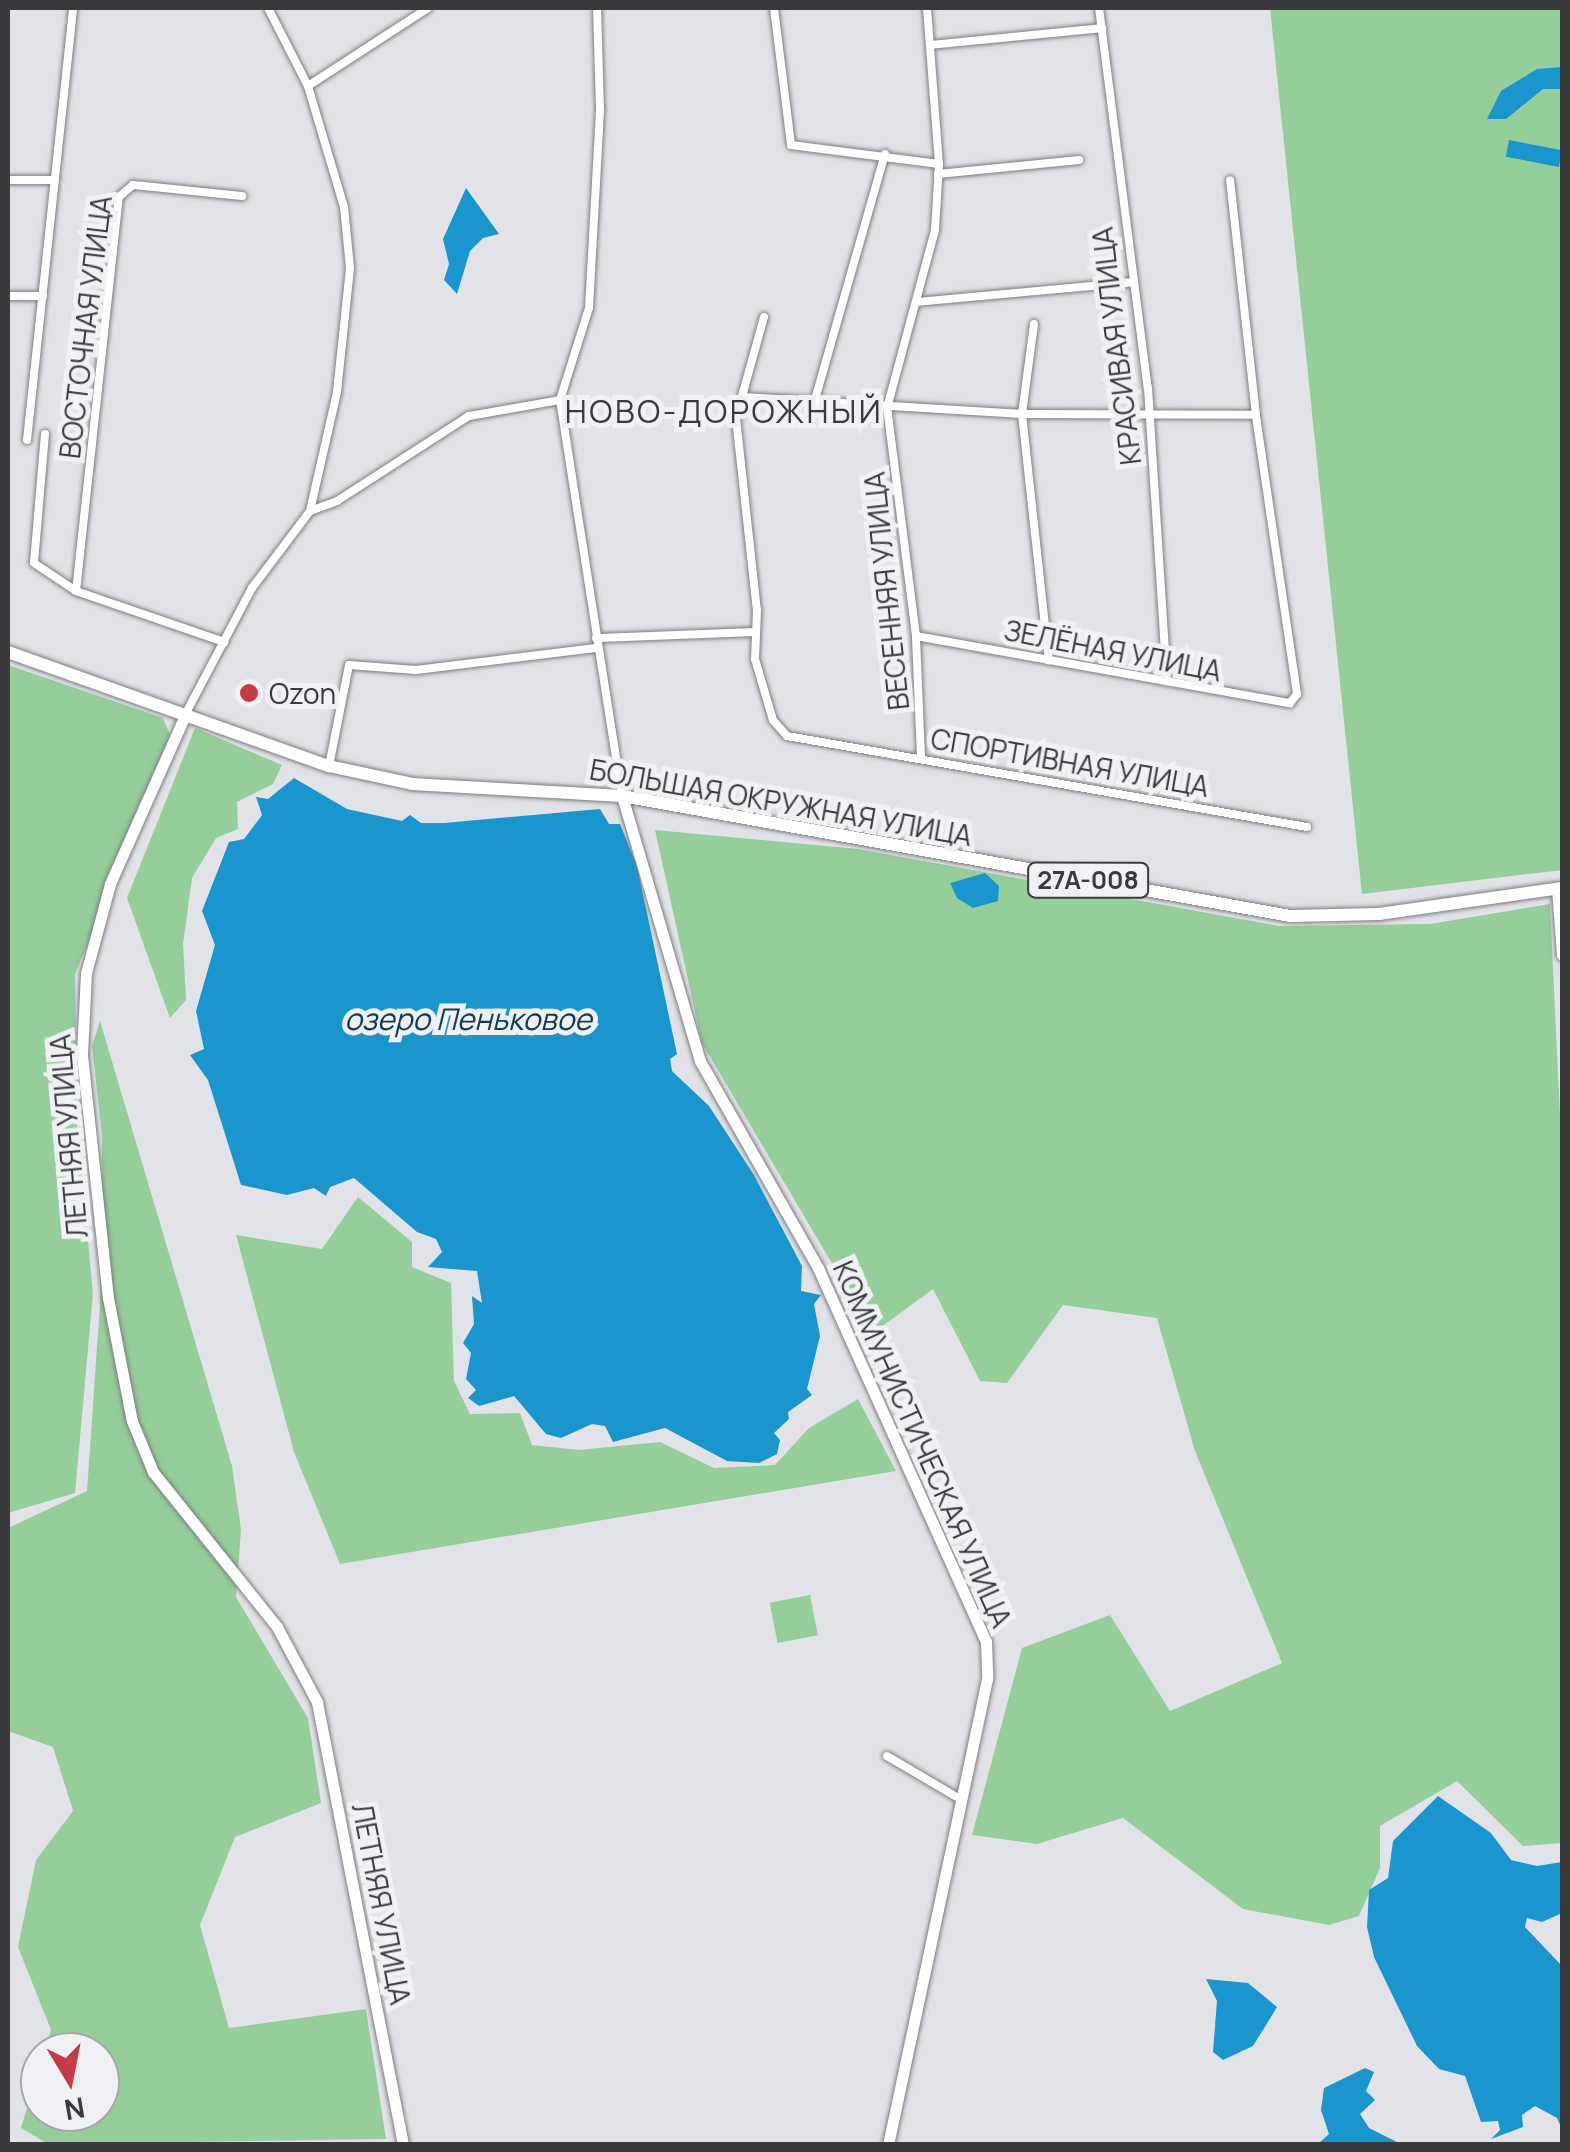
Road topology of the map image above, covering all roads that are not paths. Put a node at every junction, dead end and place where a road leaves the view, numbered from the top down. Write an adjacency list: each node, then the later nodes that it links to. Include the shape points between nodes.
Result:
1 (73, 8): 15 (street)
2 (268, 8): 10 (street, ЛЕТНЯЯ УЛИЦА)
3 (428, 8): 10 (street)
4 (597, 8): 25 (street, via 600,111 588,308)
5 (774, 8): 11 (street, via 791,145)
6 (927, 8): 9 (street, ВЕСЕННЯЯ УЛИЦА)
7 (1099, 8): 8 (street, КРАСИВАЯ УЛИЦА)
8 (1102, 28): 9 (street); 18 (street, КРАСИВАЯ УЛИЦА)
9 (930, 46): 13 (street, ВЕСЕННЯЯ УЛИЦА)
10 (308, 86): 33 (street, ЛЕТНЯЯ УЛИЦА, via 344,207 350,268 336,392)
11 (886, 154): 13 (street); 26 (street)
12 (1079, 160): 13 (street)
13 (939, 169): 21 (street, ВЕСЕННЯЯ УЛИЦА, via 935,230)
14 (8, 180): 15 (street)
15 (55, 180): 20 (street)
16 (1230, 180): 29 (street)
17 (242, 196): 34 (street, ВОСТОЧНАЯ УЛИЦА, via 133,184 119,196)
18 (1134, 282): 21 (street); 30 (street, КРАСИВАЯ УЛИЦА)
19 (8, 296): 20 (street)
20 (43, 296): 32 (street)
21 (916, 302): 27 (street, ВЕСЕННЯЯ УЛИЦА)
22 (764, 317): 24 (street)
23 (1034, 324): 28 (street)
24 (743, 397): 26 (street); 35 (street, via 736,418 758,610)
25 (560, 400): 33 (street, via 469,416 337,501); 38 (street)
26 (814, 403): 27 (street)
27 (887, 408): 28 (street); 36 (street, ВЕСЕННЯЯ УЛИЦА)
28 (1022, 414): 30 (street); 40 (street)
29 (1256, 415): 30 (street); 41 (street, ЗЕЛЁНАЯ УЛИЦА, via 1297,694 1278,706)
30 (1150, 417): 41 (street, КРАСИВАЯ УЛИЦА)
31 (45, 434): 34 (street, via 34,563)
32 (28, 440)
33 (310, 510): 37 (street, ЛЕТНЯЯ УЛИЦА, via 252,588)
34 (76, 591): 37 (street)
35 (751, 632): 38 (street); 43 (street, СПОРТИВНАЯ УЛИЦА, via 774,720 786,736)
36 (916, 636): 40 (street, ЗЕЛЁНАЯ УЛИЦА); 43 (street, ВЕСЕННЯЯ УЛИЦА)
37 (224, 642): 42 (street, ЛЕТНЯЯ УЛИЦА)
38 (596, 643): 44 (street, via 416,670 346,668); 45 (street)
39 (8, 652): 42 (main road, БОЛЬШАЯ ОКРУЖНАЯ УЛИЦА / 27А-008)
40 (1050, 661): 41 (street, ЗЕЛЁНАЯ УЛИЦА)
41 (1168, 681)
42 (186, 713): 44 (main road, БОЛЬШАЯ ОКРУЖНАЯ УЛИЦА / 27А-008); 51 (street, ЛЕТНЯЯ УЛИЦА, via 110,884 86,973 82,1055 108,1298 132,1420 153,1472 277,1627 316,1702)
43 (920, 757): 46 (street, СПОРТИВНАЯ УЛИЦА)
44 (329, 766): 45 (main road, БОЛЬШАЯ ОКРУЖНАЯ УЛИЦА / 27А-008, via 412,784)
45 (622, 796): 47 (main road, БОЛЬШАЯ ОКРУЖНАЯ УЛИЦА / 27А-008, via 1290,916 1379,914); 50 (street, КОММУНИСТИЧЕСКАЯ УЛИЦА, via 700,1061 818,1268 986,1642 986,1679)
46 (1307, 826)
47 (1560, 888): 48 (street)
48 (1562, 955)
49 (887, 1756): 50 (street)
50 (960, 1799): 52 (street, КОММУНИСТИЧЕСКАЯ УЛИЦА)
51 (404, 2144)
52 (888, 2144)

